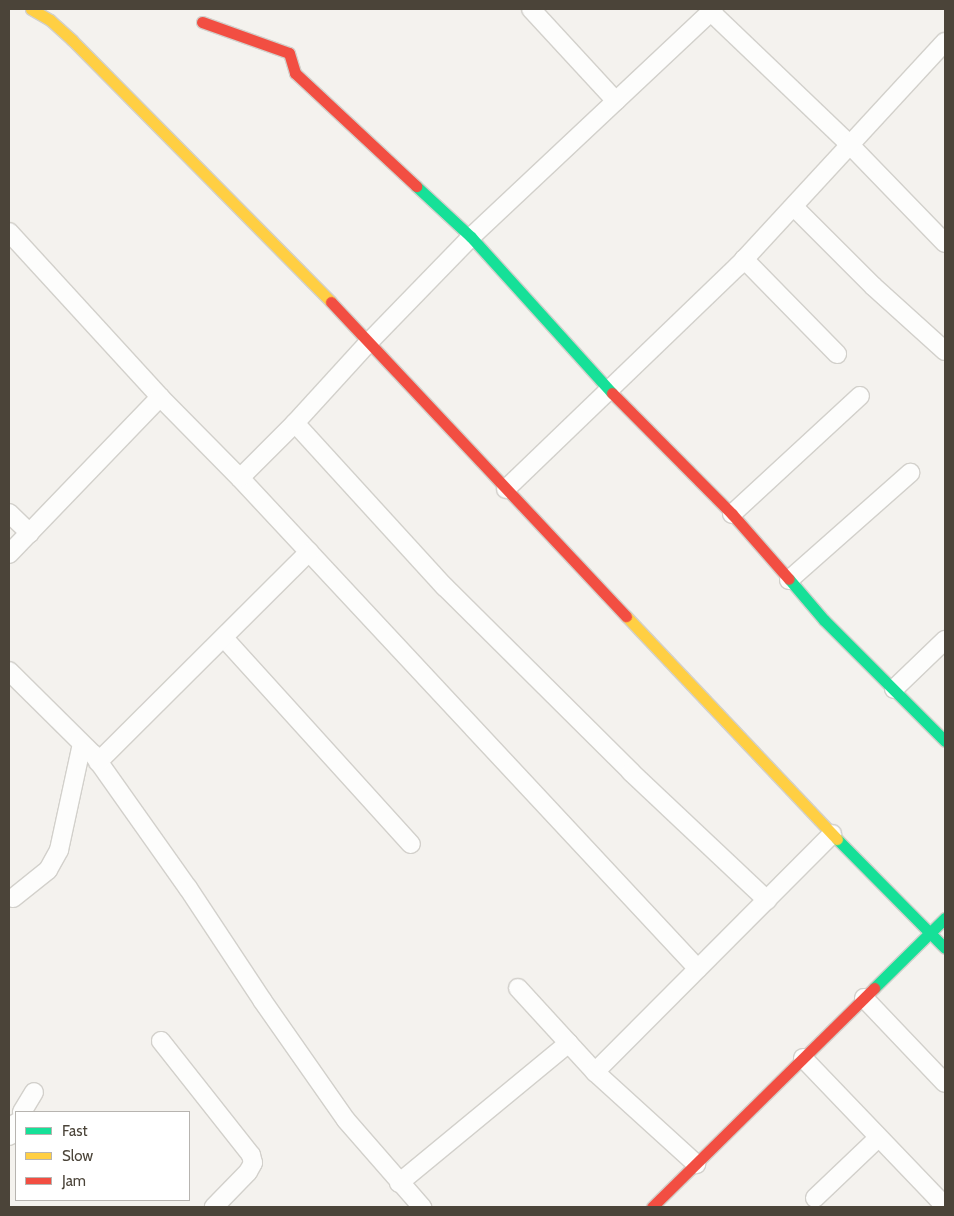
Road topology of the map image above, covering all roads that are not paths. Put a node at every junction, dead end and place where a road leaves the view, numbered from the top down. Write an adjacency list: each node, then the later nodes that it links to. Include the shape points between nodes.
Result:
1 (31, 9): 13 (street, via 50,20 72,40)
2 (531, 9): 6 (street)
3 (712, 10): 6 (street); 7 (street)
4 (202, 22): 10 (street, via 289,53 295,72)
5 (945, 42): 7 (street)
6 (616, 101): 10 (street)
7 (851, 146): 8 (street); 11 (street)
8 (794, 207): 12 (street); 14 (street, via 873,286)
9 (9, 232): 18 (street)
10 (471, 237): 13 (street); 16 (street)
11 (945, 242)
12 (744, 259): 15 (street); 16 (street)
13 (370, 341): 19 (street); 22 (street)
14 (945, 351)
15 (837, 354)
16 (609, 390): 22 (street); 24 (street)
17 (860, 396): 24 (street)
18 (160, 397): 21 (street); 25 (street)
19 (294, 423): 21 (street); 39 (street, via 445,587 631,772)
20 (910, 473): 28 (street)
21 (240, 478): 26 (street)
22 (506, 490): 36 (street)
23 (9, 513): 25 (street)
24 (732, 514): 28 (street)
25 (30, 533): 27 (street)
26 (310, 552): 29 (street); 43 (street)
27 (9, 554)
28 (789, 580): 32 (street, via 824,620)
29 (224, 638): 35 (street); 37 (street)
30 (945, 640): 32 (street)
31 (9, 671): 34 (street)
32 (894, 689): 33 (street)
33 (945, 741)
34 (82, 744): 35 (street); 38 (street, via 59,850 48,870)
35 (98, 762): 57 (street, via 346,1120)
36 (832, 834): 39 (street); 41 (street)
37 (411, 844)
38 (13, 898)
39 (767, 900): 43 (street)
40 (945, 918): 41 (street)
41 (930, 933): 42 (street); 45 (street)
42 (945, 948)
43 (698, 969): 49 (street)
44 (518, 988): 47 (street)
45 (864, 998): 48 (street); 50 (street)
46 (161, 1040): 60 (street, via 251,1155 248,1172)
47 (568, 1043): 49 (street); 57 (street)
48 (803, 1058): 55 (street); 56 (street)
49 (595, 1072): 56 (street)
50 (945, 1083)
51 (34, 1092): 52 (street)
52 (23, 1111)
53 (15, 1125): 54 (street)
54 (9, 1136)
55 (878, 1138): 58 (street); 59 (street)
56 (696, 1164): 62 (street)
57 (399, 1183): 61 (street)
58 (815, 1198)
59 (945, 1206)
60 (214, 1207)
61 (422, 1207)
62 (652, 1207)

